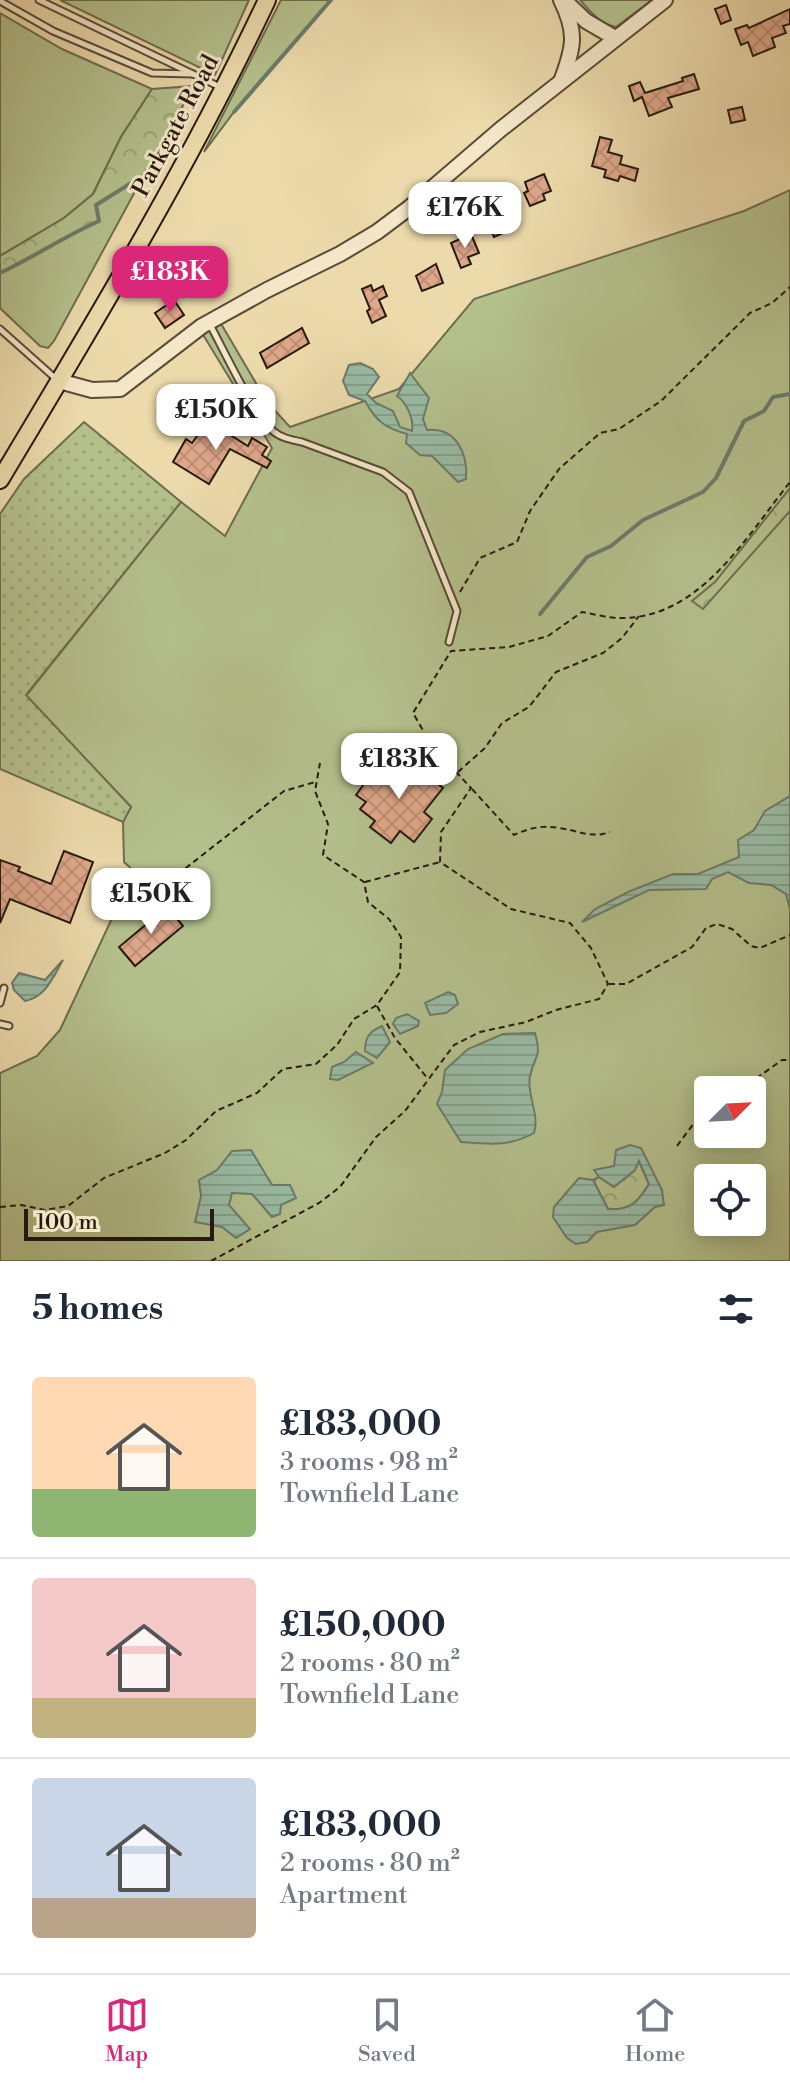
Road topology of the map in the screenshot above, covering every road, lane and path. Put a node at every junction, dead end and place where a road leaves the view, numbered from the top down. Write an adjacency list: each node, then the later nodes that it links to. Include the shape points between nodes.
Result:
1 (39, 0): 7 (lane)
2 (267, 0): 9 (main road, Parkgate Road)
3 (562, 0): 6 (street); 8 (street, via 573,32)
4 (665, 0): 6 (street)
5 (0, 1): 7 (lane, via 53,31 152,73)
6 (615, 38): 8 (street)
7 (193, 74): 9 (lane)
8 (562, 80): 11 (street, via 377,232)
9 (225, 89): 13 (main road, Parkgate Road)
10 (790, 287): 16 (path, via 750,313 661,401 619,429 600,433 559,469 530,511 517,542 480,558 459,593)
11 (208, 322): 13 (street, via 120,389 92,390); 16 (lane, via 274,432 383,472 409,492)
12 (0, 329): 13 (lane)
13 (59, 381): 14 (main road, Parkgate Road)
14 (0, 480)
15 (790, 482): 17 (path, via 693,595)
16 (451, 597): 18 (lane, via 457,611)
17 (639, 616): 20 (path, via 603,653 556,672 529,707 502,723 485,748); 20 (path, via 582,612 548,636 509,647 451,651 413,713 432,746)
18 (449, 642)
19 (320, 763): 21 (path)
20 (457, 773): 22 (path)
21 (317, 782): 25 (path, via 315,791 328,824 323,855); 26 (path, via 284,791)
22 (471, 788): 23 (path, via 514,835 531,827 585,835); 24 (path, via 441,832)
23 (610, 832)
24 (440, 862): 25 (path); 28 (path, via 511,909 570,923 591,948)
25 (364, 882): 31 (path, via 368,902 401,937 400,972)
26 (154, 893)
27 (790, 935): 28 (path, via 760,948 717,924 706,928 692,947 626,984)
28 (608, 984): 36 (path, via 599,999 480,1032 454,1045)
29 (4, 988): 30 (lane)
30 (0, 1003)
31 (377, 1005): 36 (path, via 395,1038); 39 (path, via 354,1019 316,1064 283,1069 257,1093 216,1111 186,1140 104,1178 68,1206)
32 (0, 1024): 33 (lane)
33 (9, 1026)
34 (790, 1060): 35 (path)
35 (760, 1076)
36 (429, 1080): 40 (path, via 376,1137 340,1187)
37 (694, 1123): 38 (path)
38 (677, 1146)
39 (0, 1207)
40 (211, 1261)

